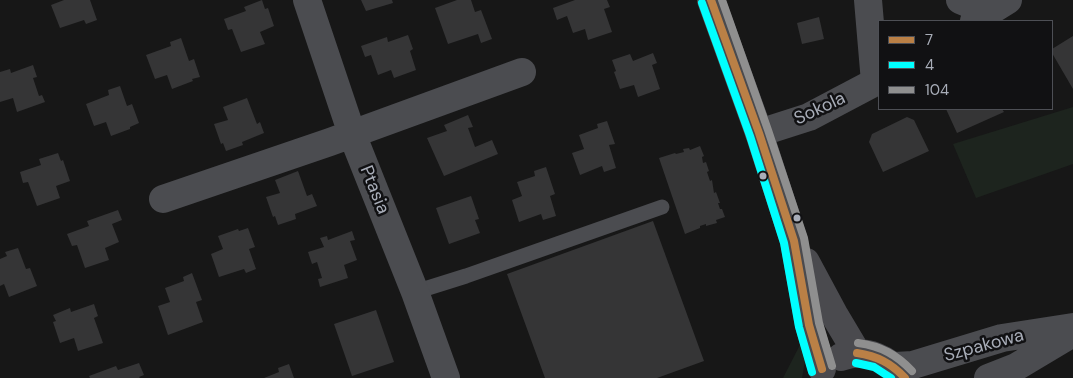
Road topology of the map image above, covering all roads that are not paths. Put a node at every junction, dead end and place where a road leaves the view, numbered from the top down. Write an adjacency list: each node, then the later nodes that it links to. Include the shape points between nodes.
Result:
1 (307, 0): 9 (street, Ptasia)
2 (711, 0): 8 (street)
3 (868, 0): 7 (street)
4 (960, 0): 5 (street)
5 (990, 11)
6 (522, 72): 9 (street)
7 (877, 81): 8 (street, Sokola, via 809,117)
8 (758, 133): 12 (street)
9 (352, 134): 10 (street); 13 (street, Ptasia)
10 (163, 200)
11 (662, 207): 13 (lane)
12 (794, 241): 16 (street); 18 (street)
13 (414, 292): 19 (street, Ptasia)
14 (1073, 327): 17 (street, Szpakowa, via 1002,338 913,365)
15 (1073, 333): 20 (street, Szpakowa, via 1016,367)
16 (857, 353): 17 (street, via 884,359); 18 (street, via 832,360)
17 (900, 372)
18 (818, 373)
19 (446, 378)
20 (988, 378)

